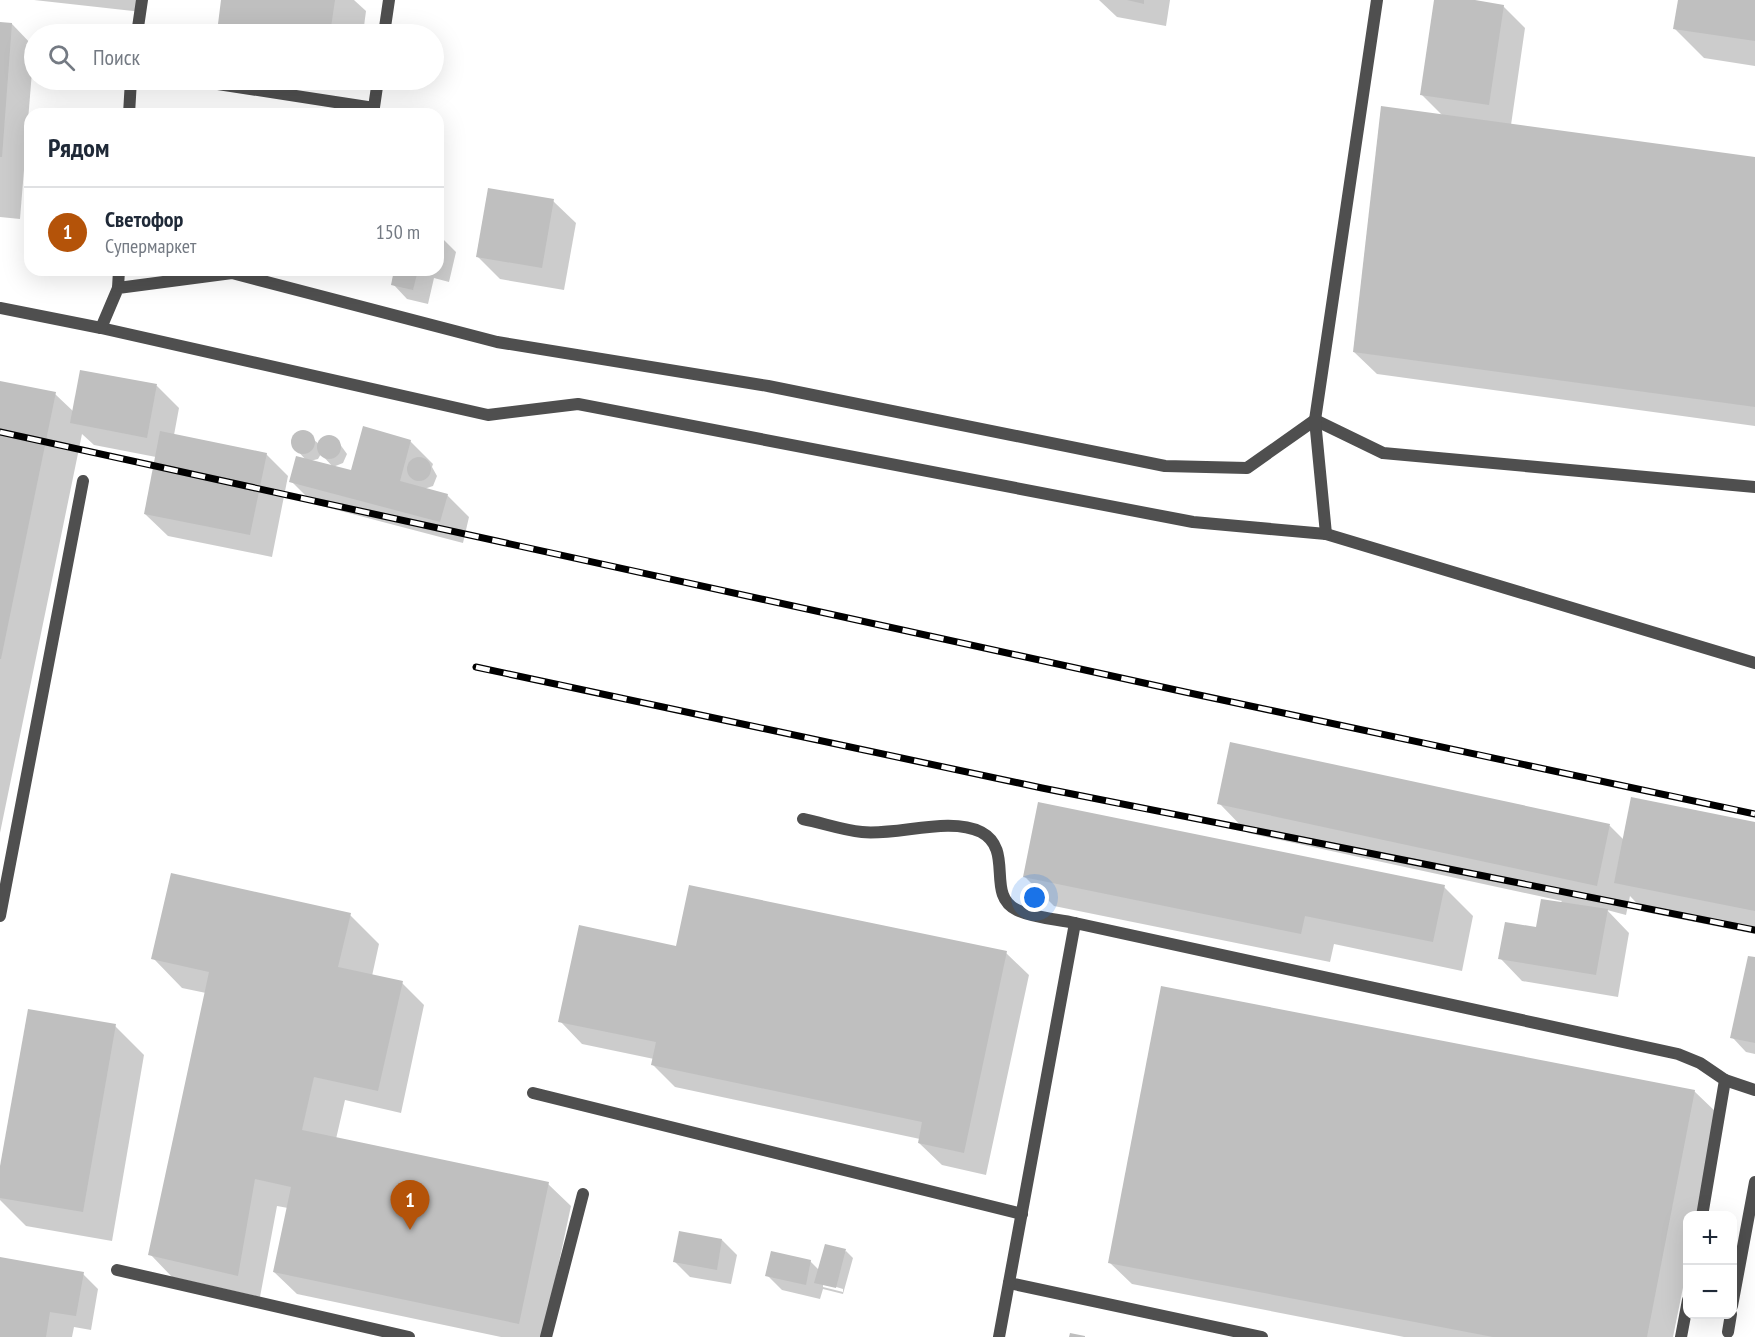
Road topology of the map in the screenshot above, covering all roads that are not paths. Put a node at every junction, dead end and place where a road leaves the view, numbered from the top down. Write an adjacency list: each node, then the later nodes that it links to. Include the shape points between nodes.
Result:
1 (141, 0): 4 (lane)
2 (389, 0): 5 (lane)
3 (1377, 0): 18 (lane)
4 (138, 24)
5 (385, 24)
6 (130, 90): 9 (lane)
7 (250, 90): 10 (lane)
8 (376, 90): 11 (lane)
9 (129, 108)
10 (355, 108)
11 (373, 108)
12 (119, 276): 15 (lane)
13 (200, 276): 15 (lane)
14 (253, 276): 18 (lane, via 497,342 768,386 1165,466 1247,468)
15 (118, 288): 17 (lane)
16 (0, 308): 17 (lane)
17 (101, 328): 21 (lane, via 488,415 578,404 1193,522)
18 (1315, 420): 20 (lane, via 1383,453); 21 (lane)
19 (83, 481): 24 (lane)
20 (1755, 487)
21 (1326, 534): 22 (lane)
22 (1755, 663)
23 (803, 819): 25 (lane, via 862,832 929,827 979,831 993,840 999,853 1004,899 1015,909)
24 (0, 916)
25 (1075, 923): 26 (lane, via 1678,1054); 32 (lane)
26 (1725, 1080): 27 (lane); 31 (lane)
27 (1755, 1090)
28 (533, 1093): 32 (lane)
29 (1755, 1182): 34 (lane)
30 (583, 1194): 40 (lane)
31 (1703, 1211)
32 (1022, 1214): 35 (lane)
33 (117, 1270): 39 (lane)
34 (1737, 1279)
35 (1009, 1282): 41 (lane); 42 (lane)
36 (1684, 1319): 43 (lane)
37 (1730, 1319): 38 (lane)
38 (1728, 1332)
39 (409, 1337)
40 (546, 1337)
41 (999, 1337)
42 (1262, 1337)
43 (1681, 1337)

